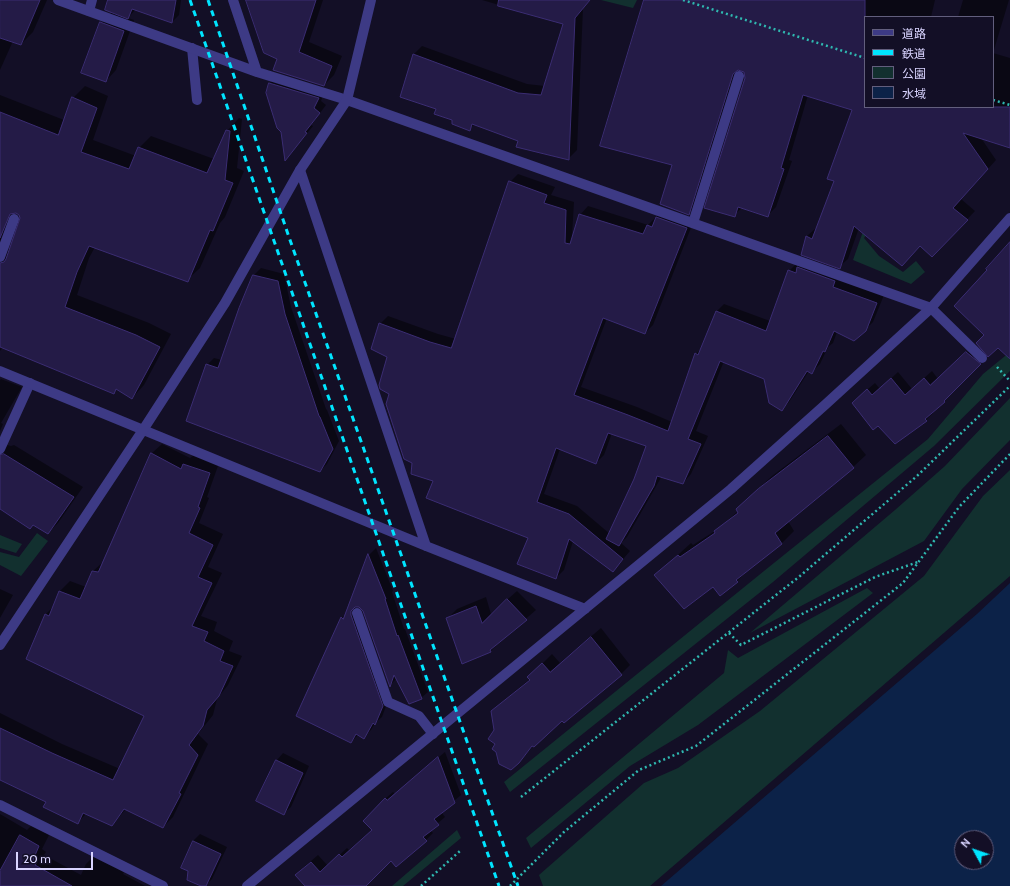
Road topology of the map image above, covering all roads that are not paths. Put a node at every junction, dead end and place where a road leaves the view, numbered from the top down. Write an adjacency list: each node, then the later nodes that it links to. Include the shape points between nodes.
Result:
1 (58, 0): 5 (street)
2 (92, 0): 5 (street)
3 (232, 0): 7 (street)
4 (371, 0): 10 (street)
5 (89, 11): 6 (street)
6 (192, 48): 7 (street); 9 (street)
7 (257, 72): 10 (street)
8 (739, 76): 14 (street)
9 (197, 100)
10 (347, 100): 11 (street); 14 (street)
11 (300, 170): 20 (street, via 225,303); 22 (street)
12 (1010, 218): 16 (street)
13 (14, 219): 15 (street)
14 (692, 223): 16 (street)
15 (0, 257)
16 (930, 308): 17 (street); 23 (street, via 731,489)
17 (982, 358)
18 (0, 371): 19 (street)
19 (30, 383): 20 (street); 21 (street)
20 (143, 430): 22 (street); 25 (street)
21 (0, 449)
22 (426, 546): 23 (street)
23 (585, 609): 26 (street)
24 (357, 613): 26 (street, via 388,702 419,716)
25 (0, 645)
26 (433, 734): 29 (street)
27 (0, 805): 28 (street)
28 (164, 886)
29 (247, 886)

